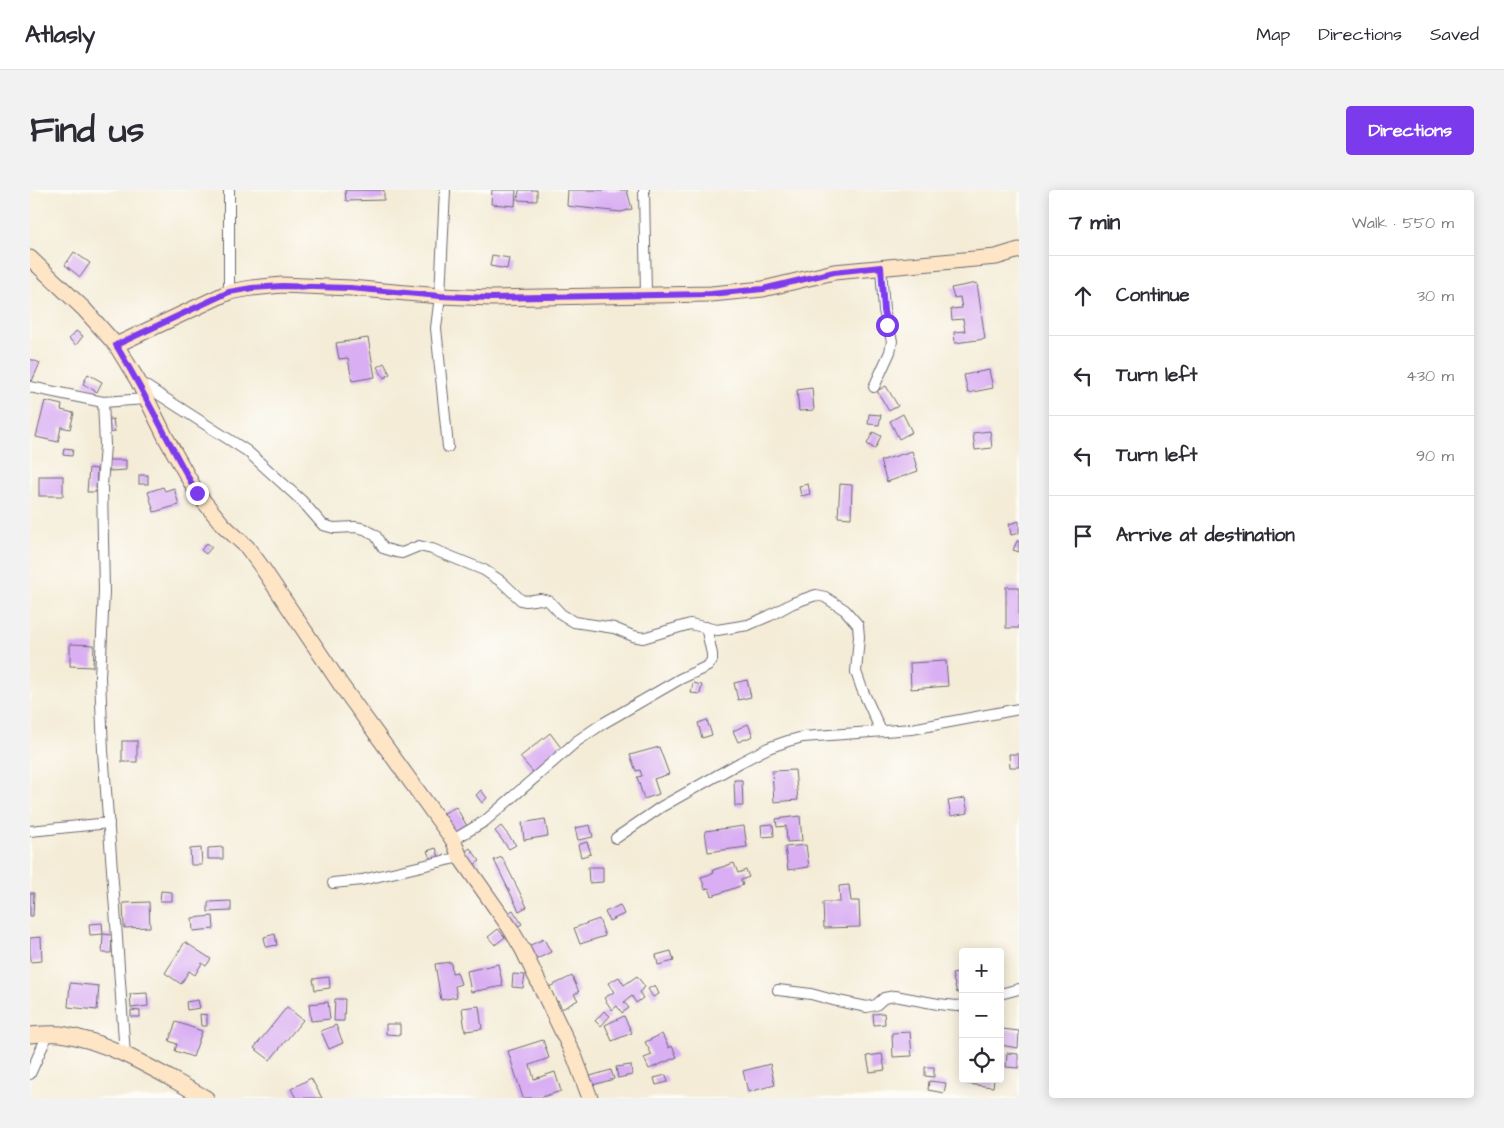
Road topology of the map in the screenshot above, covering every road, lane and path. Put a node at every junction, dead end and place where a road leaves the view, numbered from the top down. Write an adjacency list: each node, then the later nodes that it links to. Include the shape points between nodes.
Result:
1 (228, 190): 7 (street)
2 (445, 190): 9 (street)
3 (644, 190): 8 (street)
4 (1019, 250): 6 (street, via 996,257)
5 (30, 258): 10 (street, via 84,309)
6 (881, 267): 8 (street, via 834,272 755,290); 13 (street, via 884,311 892,341)
7 (229, 292): 9 (street, via 282,286); 10 (street)
8 (646, 294): 9 (street)
9 (440, 296): 16 (street, via 436,328)
10 (116, 345): 11 (street)
11 (138, 381): 14 (street); 17 (street, via 247,451 302,501 323,525 365,529 383,548 396,552 419,546 432,549 484,570 521,600 549,601 560,614 574,622 614,628 643,638 690,624)
12 (30, 387): 15 (street)
13 (874, 387)
14 (146, 399): 15 (street); 23 (street, via 197,493 223,525 247,547)
15 (103, 402): 20 (street, via 104,591 100,677)
16 (448, 447)
17 (706, 627): 19 (street, via 717,630 748,624 816,595 826,597 858,624 856,672); 23 (street, via 712,660 708,666 577,740 485,821)
18 (1019, 709): 19 (street, via 912,729)
19 (881, 731): 22 (street, via 803,738 768,748 661,807)
20 (109, 823): 21 (street); 32 (street)
21 (30, 831)
22 (616, 838)
23 (453, 840): 24 (street)
24 (460, 857): 25 (street, via 362,880); 35 (street, via 523,950)
25 (333, 883)
26 (1019, 989): 28 (street)
27 (778, 990): 29 (street, via 867,1007 896,996)
28 (1004, 993)
29 (959, 1006)
30 (30, 1034): 31 (street)
31 (48, 1034): 32 (street, via 99,1044); 33 (street)
32 (125, 1055): 34 (street)
33 (30, 1074)
34 (206, 1098)
35 (590, 1098)

